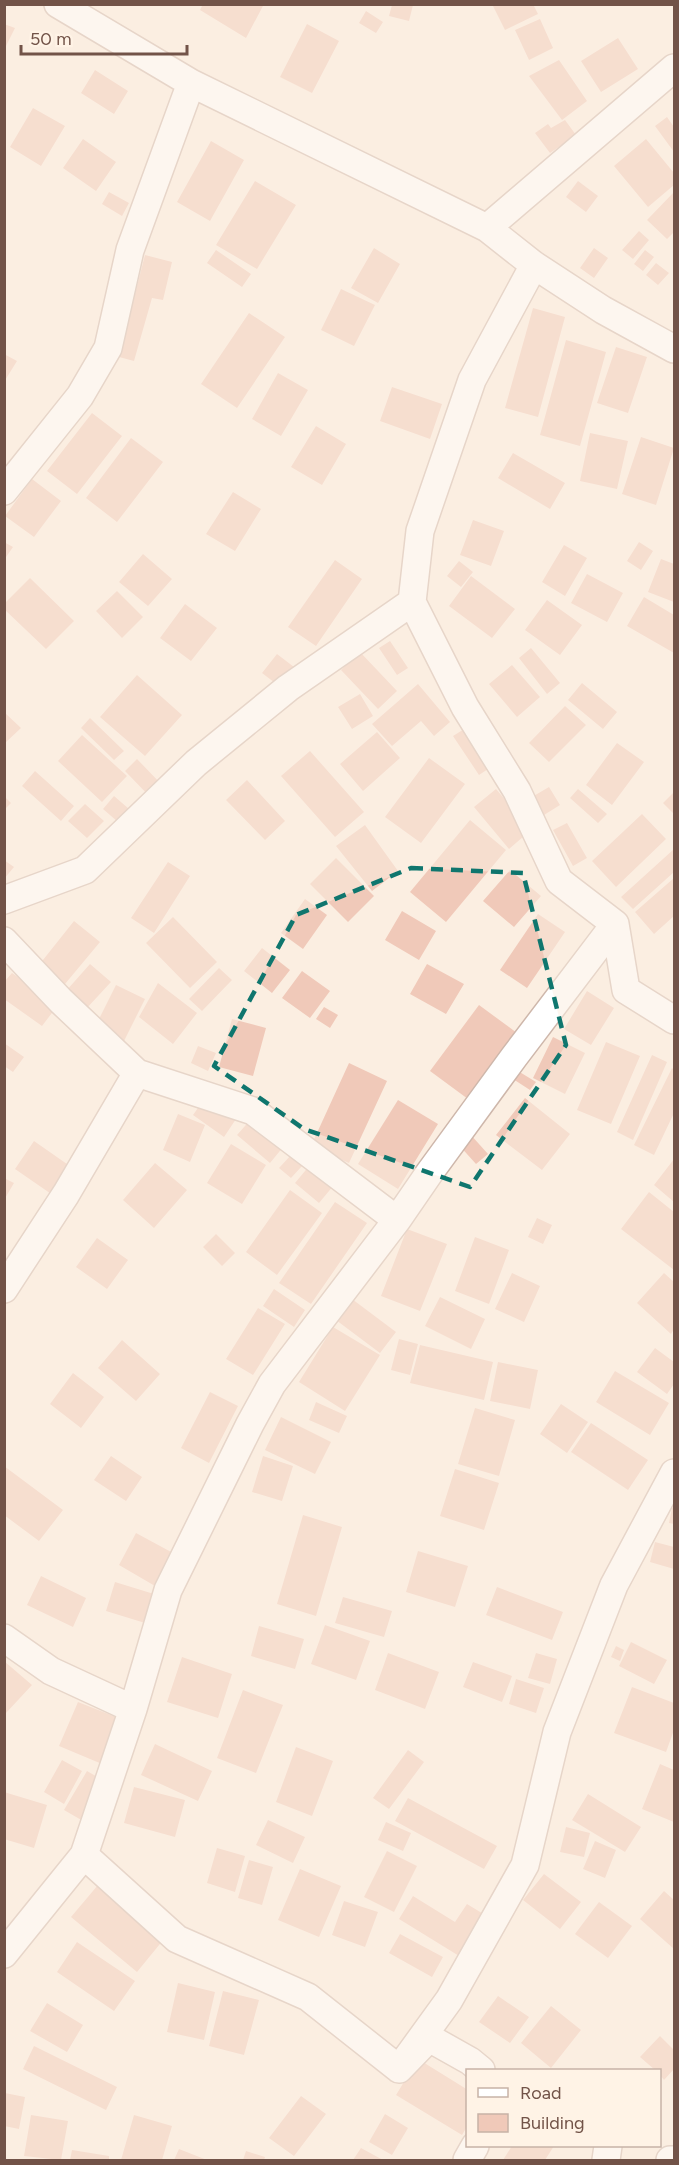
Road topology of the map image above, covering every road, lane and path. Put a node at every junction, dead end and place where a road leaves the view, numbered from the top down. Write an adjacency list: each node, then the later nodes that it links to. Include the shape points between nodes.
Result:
1 (58, 4): 3 (street)
2 (675, 68): 4 (street)
3 (191, 82): 4 (street); 7 (street, via 130,250 108,348 80,396)
4 (488, 228): 5 (street)
5 (534, 265): 6 (street, via 603,310); 8 (street, via 472,380 420,531)
6 (675, 349)
7 (4, 491)
8 (412, 602): 9 (street, via 288,688 196,763 85,870); 10 (street, via 465,707 518,791 559,881)
9 (4, 900)
10 (615, 924): 12 (street, via 626,990); 14 (street)
11 (4, 941): 13 (street)
12 (675, 1020)
13 (136, 1073): 14 (street, via 253,1111); 15 (street, via 66,1194)
14 (397, 1220): 18 (street, via 272,1384 250,1424 168,1590)
15 (4, 1289)
16 (675, 1473): 21 (street, via 614,1585 557,1732 525,1865 449,2000)
17 (4, 1638): 18 (street, via 51,1671)
18 (133, 1709): 19 (street)
19 (84, 1854): 20 (street); 21 (street, via 177,1939 308,1997)
20 (4, 1954)
21 (399, 2069): 22 (street, via 429,2038)
22 (480, 2069)
23 (669, 2160): 24 (street)
24 (675, 2160)

